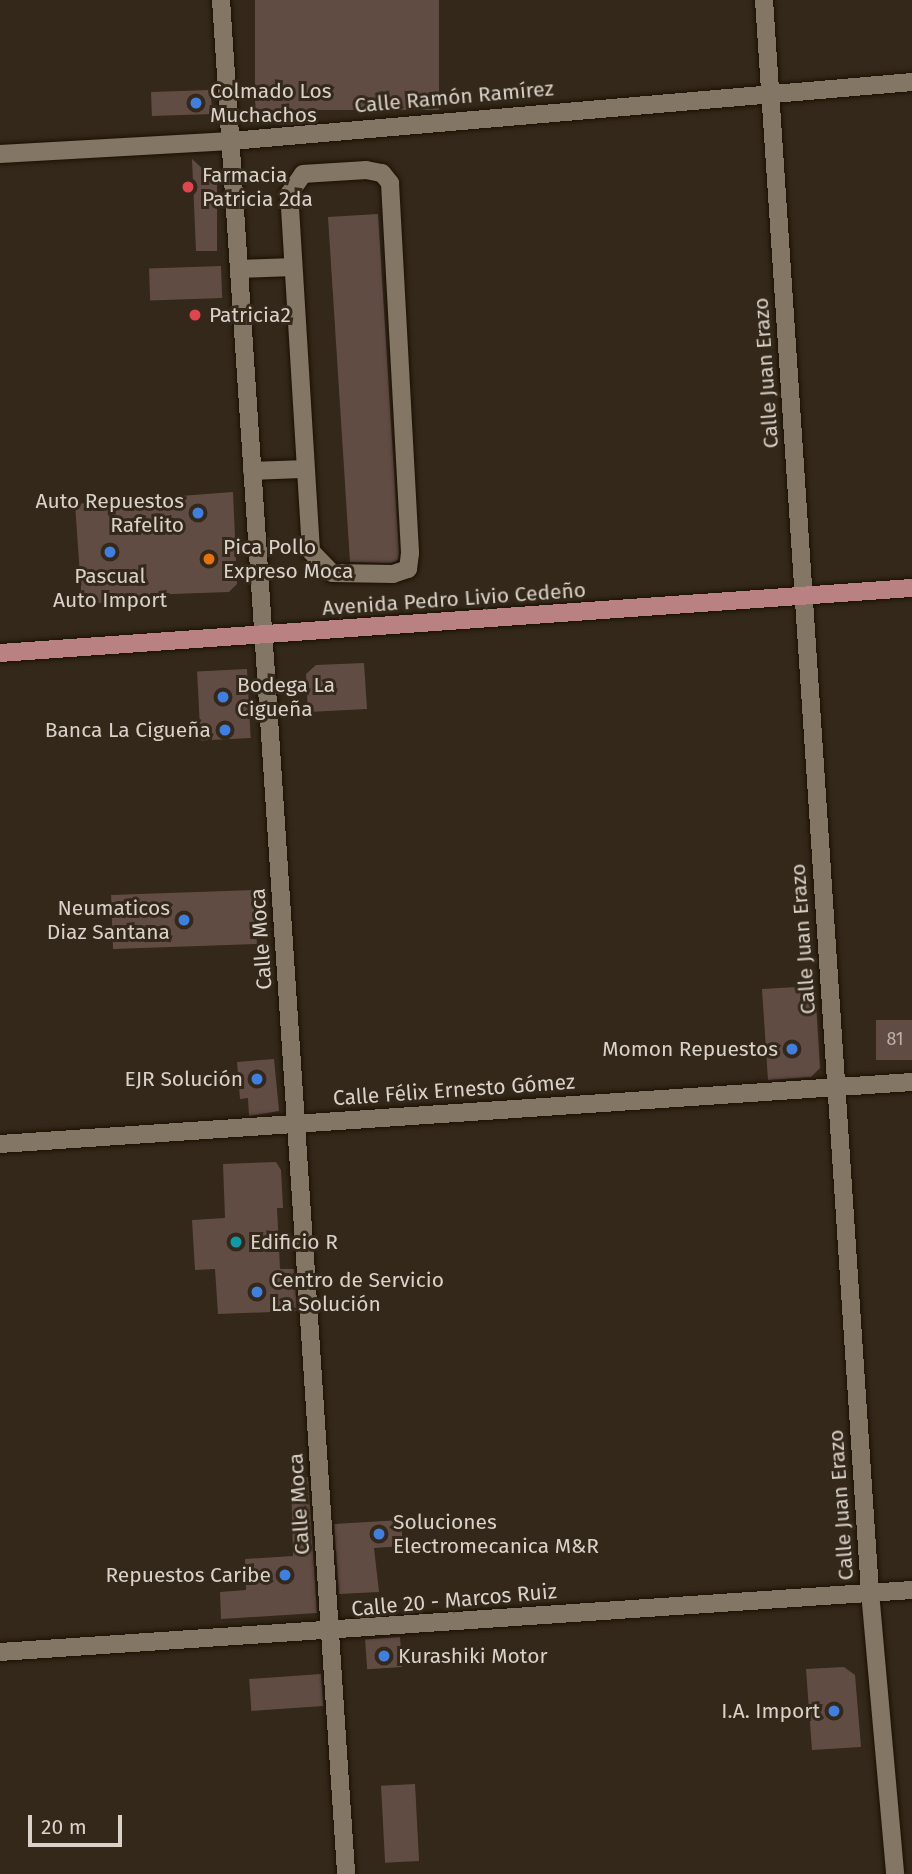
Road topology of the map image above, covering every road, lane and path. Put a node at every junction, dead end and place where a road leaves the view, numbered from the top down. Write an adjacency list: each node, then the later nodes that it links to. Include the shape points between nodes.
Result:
1 (221, 0): 5 (street, Calle Moca)
2 (764, 0): 4 (street, Calle Juan Erazo)
3 (912, 82): 4 (street, Calle Ramón Ramírez)
4 (771, 91): 5 (street, Calle Ramón Ramírez); 12 (street, Calle Juan Erazo)
5 (231, 141): 6 (street, Calle Ramón Ramírez); 8 (street, Calle Moca)
6 (0, 154)
7 (293, 267): 8 (street); 9 (street); 9 (street, via 289,194 295,182 303,174 382,173 390,183 408,569 393,574 332,573 317,562 311,551)
8 (239, 268): 10 (street, Calle Moca)
9 (305, 468): 10 (street)
10 (252, 471): 13 (street, Calle Moca)
11 (912, 588): 12 (main road, Avenida Pedro Livio Cedeño)
12 (804, 596): 13 (main road, Avenida Pedro Livio Cedeño); 16 (street, Calle Juan Erazo)
13 (263, 636): 14 (main road, Avenida Pedro Livio Cedeño); 17 (street, Calle Moca)
14 (0, 653)
15 (912, 1082): 16 (street, Calle Félix Ernesto Gómez)
16 (835, 1088): 17 (street, Calle Félix Ernesto Gómez); 20 (street, Calle Juan Erazo)
17 (296, 1124): 18 (street, Calle Félix Ernesto Gómez); 21 (street, Calle Moca)
18 (0, 1144)
19 (912, 1590): 20 (street, Calle 20 - Marcos Ruiz)
20 (870, 1592): 21 (street, Calle 20 - Marcos Ruiz); 24 (street, Calle Juan Erazo)
21 (330, 1632): 22 (street, Calle 20 - Marcos Ruiz); 23 (street, Calle Moca)
22 (0, 1652)
23 (346, 1874)
24 (895, 1874)

